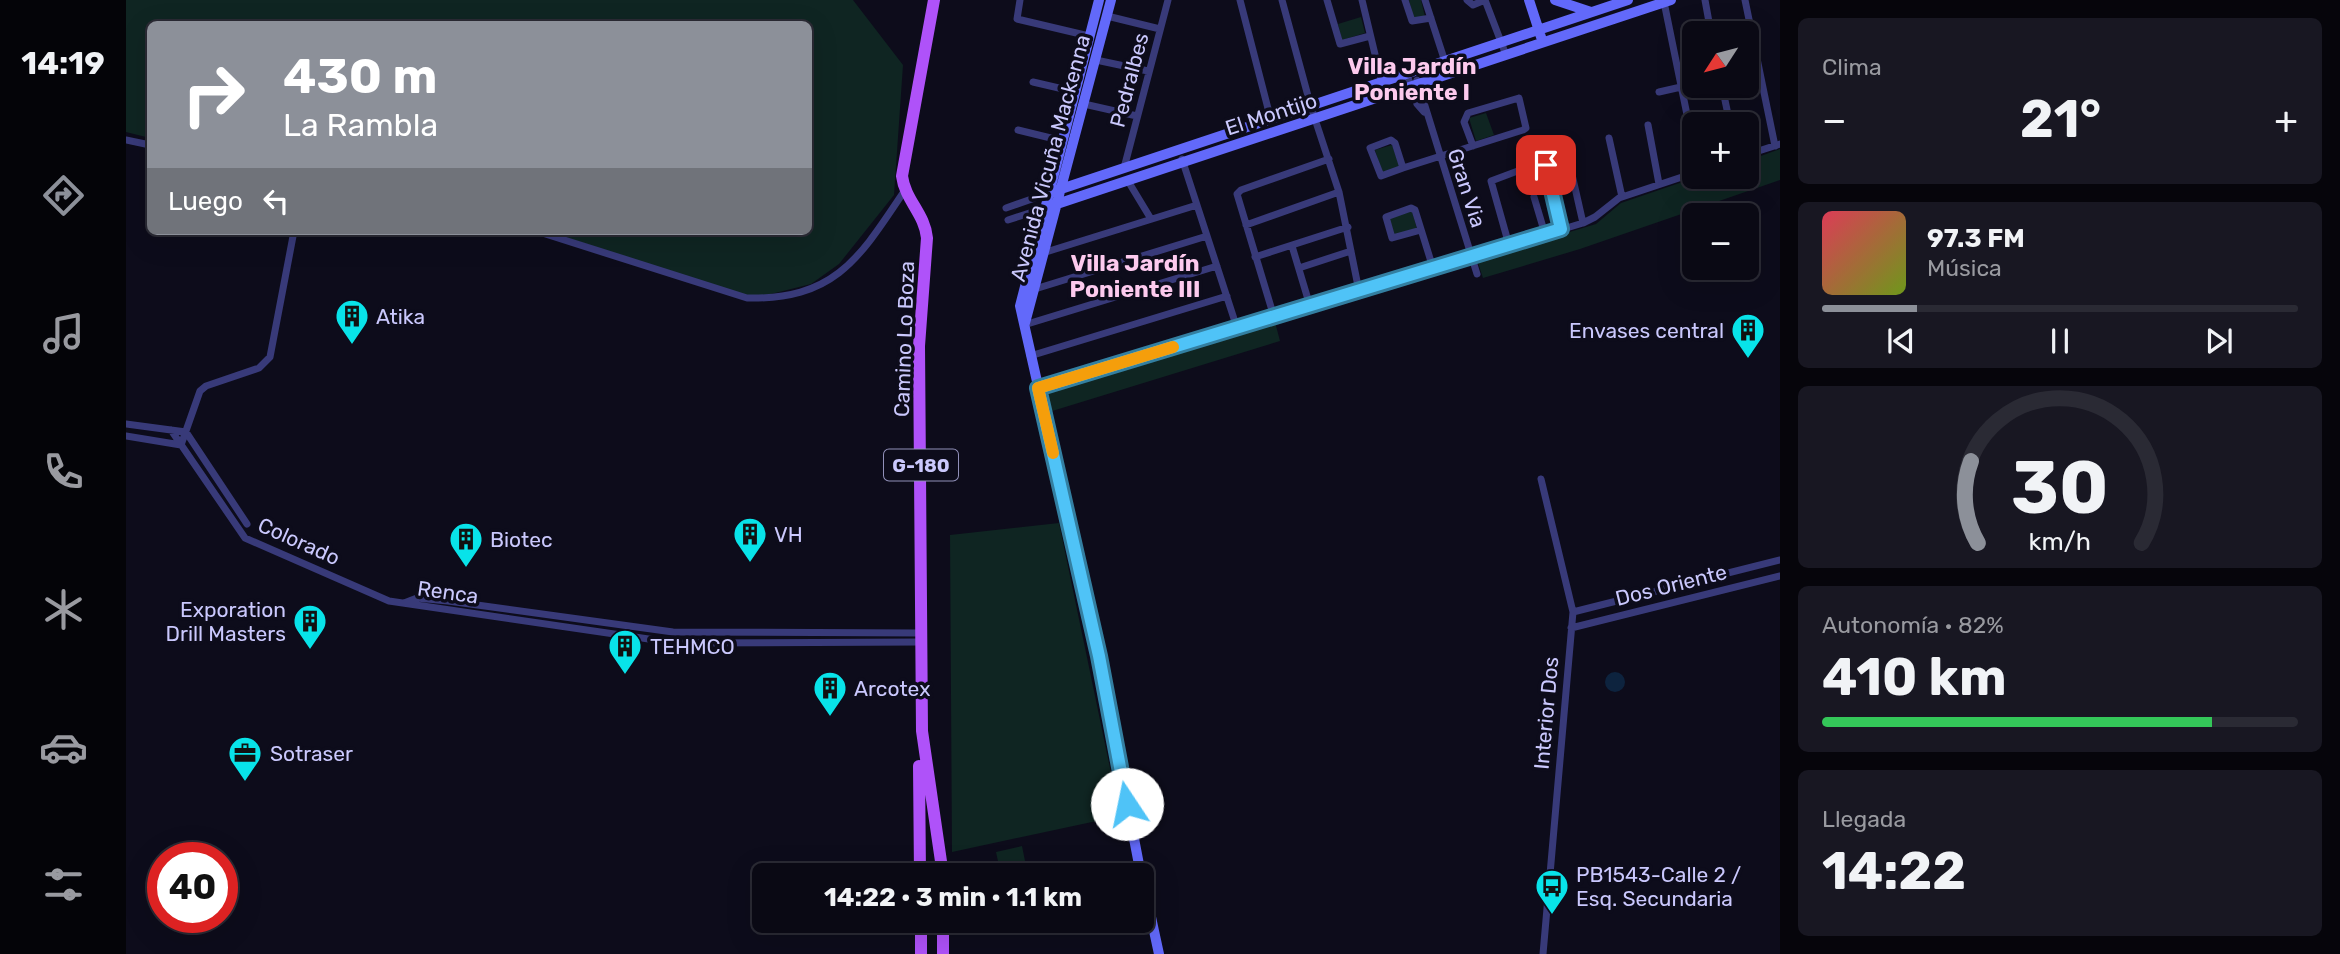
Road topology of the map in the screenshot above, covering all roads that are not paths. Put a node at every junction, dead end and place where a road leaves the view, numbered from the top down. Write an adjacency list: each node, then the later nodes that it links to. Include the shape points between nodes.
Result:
1 (934, 0): 71 (main road, via 902,170)
2 (1020, 0): 27 (street, via 1017,19)
3 (1099, 0): 27 (street, Avenida Vicuña Mackenna)
4 (1111, 0): 22 (street, Avenida Vicuña Mackenna)
5 (1168, 0): 25 (street, Pedralbes)
6 (1240, 0): 50 (street)
7 (1282, 0): 46 (street)
8 (1327, 0): 28 (street, via 1340,44)
9 (1362, 0): 28 (street)
10 (1405, 0): 23 (street, via 1412,21)
11 (1426, 0): 23 (street)
12 (1467, 0): 13 (street, via 1473,5)
13 (1485, 0): 31 (street)
14 (1529, 0): 26 (street)
15 (1555, 0): 20 (street)
16 (1628, 0): 20 (street, El Montijo)
17 (1704, 0): 24 (street)
18 (1745, 0): 57 (street)
19 (1668, 1): 21 (street, El Montijo); 41 (street)
20 (1591, 12): 21 (street, El Montijo); 26 (street, El Montijo)
21 (1625, 15): 30 (street, El Montijo)
22 (1107, 16): 25 (street); 29 (street, Avenida Vicuña Mackenna)
23 (1431, 18): 34 (street)
24 (1708, 21)
25 (1160, 29): 35 (street, Pedralbes)
26 (1539, 31): 30 (street); 31 (street, El Montijo)
27 (1089, 36): 29 (street); 42 (street, Avenida Vicuña Mackenna)
28 (1370, 36): 39 (street)
29 (1101, 39): 33 (street, Avenida Vicuña Mackenna)
30 (1543, 43): 32 (street, El Montijo)
31 (1502, 44): 32 (street); 34 (street, El Montijo)
32 (1506, 55): 37 (street, El Montijo)
33 (1096, 60): 35 (street); 45 (street, Avenida Vicuña Mackenna)
34 (1445, 62): 36 (street, El Montijo); 37 (street)
35 (1148, 71): 48 (street, Pedralbes)
36 (1410, 74): 39 (street, El Montijo); 40 (street, Gran Via)
37 (1449, 74): 40 (street, El Montijo)
38 (1032, 82): 42 (street)
39 (1382, 83): 44 (street); 46 (street, El Montijo)
40 (1414, 86): 44 (street, El Montijo); 62 (street, Gran Via)
41 (1681, 87): 43 (street); 47 (street)
42 (1076, 92): 55 (street, Avenida Vicuña Mackenna)
43 (1659, 92)
44 (1385, 96): 49 (street, El Montijo)
45 (1084, 104): 48 (street); 70 (street, Avenida Vicuña Mackenna)
46 (1311, 107): 49 (street); 50 (street, El Montijo)
47 (1686, 112)
48 (1137, 116): 65 (street, Pedralbes)
49 (1315, 119): 63 (street); 64 (street, El Montijo)
50 (1271, 120): 60 (street, El Montijo)
51 (1648, 125): 69 (street)
52 (1018, 130): 55 (street)
53 (1609, 138): 75 (street)
54 (126, 140): 56 (street)
55 (1063, 141): 73 (street, Avenida Vicuña Mackenna)
56 (147, 144)
57 (1777, 145): 61 (street)
58 (1473, 146): 58 (street, via 1527,128 1520,98 1468,113 1464,122); 62 (street)
59 (1566, 148): 82 (street)
60 (1179, 150): 64 (street); 65 (street, El Montijo)
61 (1759, 151)
62 (1439, 156): 66 (street); 96 (street, Gran Via)
63 (1329, 159): 72 (street); 83 (street, via 1237,192)
64 (1183, 163): 68 (street, El Montijo); 77 (street)
65 (1124, 168): 70 (street, El Montijo)
66 (1403, 169): 66 (street, via 1381,176 1370,148 1393,140)
67 (1682, 177): 69 (street)
68 (1128, 181): 76 (street, El Montijo); 80 (street)
69 (1660, 184): 75 (street)
70 (1063, 188): 73 (street, El Montijo); 76 (street, Avenida Vicuña Mackenna)
71 (905, 189): 89 (street, via 844,270 820,287 779,297 747,298); 126 (main road, Camino Lo Boza / G-180, via 923,217 927,238 920,322)
72 (1339, 192): 83 (street); 84 (street)
73 (1049, 194): 78 (street, El Montijo); 79 (street, Avenida Vicuña Mackenna)
74 (1534, 197): 87 (street)
75 (1622, 197): 82 (street)
76 (1058, 204): 79 (street, El Montijo); 94 (street, Avenida Vicuña Mackenna)
77 (1197, 205): 80 (street); 90 (street)
78 (1006, 208)
79 (1045, 208): 81 (street, El Montijo); 106 (street, Avenida Vicuña Mackenna, via 1020,306)
80 (1151, 219): 94 (street)
81 (1008, 220)
82 (1583, 223): 85 (street)
83 (1246, 225): 95 (street)
84 (1348, 226): 92 (street); 93 (street)
85 (1561, 229): 87 (street); 91 (street, via 1544,164 1491,181)
86 (1421, 230): 86 (street, via 1395,239 1386,217 1413,208); 99 (street)
87 (1545, 234): 91 (street)
88 (293, 235): 112 (street, via 270,357 259,368 200,391)
89 (549, 235)
90 (1207, 236): 97 (street); 101 (street)
91 (1509, 245): 96 (street)
92 (1292, 246): 95 (street); 98 (street)
93 (1351, 251): 98 (street); 102 (street)
94 (1046, 252): 101 (street, Avenida Vicuña Mackenna)
95 (1255, 257): 105 (street)
96 (1471, 257): 99 (street); 100 (street, Gran Via)
97 (1217, 266): 103 (street); 106 (street)
98 (1299, 268): 104 (street)
99 (1433, 268): 102 (street)
100 (1477, 274)
101 (1035, 289): 106 (street, Avenida Vicuña Mackenna)
102 (1359, 291): 104 (street)
103 (1227, 296): 107 (street); 108 (street)
104 (1310, 306): 105 (street)
105 (1273, 317): 107 (street)
106 (1024, 326): 108 (street)
107 (1237, 328): 109 (street)
108 (1029, 356): 109 (street)
109 (1038, 388): 132 (street, via 1097,646)
110 (126, 424): 111 (street)
111 (171, 430): 112 (street); 114 (street, Colorado)
112 (186, 432): 114 (street); 116 (street, Colorado)
113 (126, 436): 114 (street)
114 (181, 445): 120 (street, Colorado, via 245,538 383,600)
115 (1541, 480): 122 (street, Interior Dos)
116 (247, 524)
117 (1780, 560): 122 (street, Dos Oriente)
118 (1780, 576): 123 (street, Dos Oriente)
119 (448, 601): 120 (street, Renca, via 417,598); 121 (street); 125 (street, Renca, via 662,631)
120 (404, 603): 121 (street, Renca)
121 (446, 610): 128 (street, Renca, via 664,642)
122 (1573, 612): 123 (street, Interior Dos)
123 (1571, 628): 137 (street, Interior Dos)
124 (854, 633): 125 (street, Renca); 126 (street, Renca); 127 (street)
125 (737, 634): 128 (street)
126 (921, 638): 127 (street, Renca); 129 (main road, Camino Lo Boza / G-180)
127 (854, 642): 128 (street, Renca)
128 (737, 643)
129 (922, 731): 130 (main road, Camino Lo Boza / G-180); 131 (main road, Camino Lo Boza / G-180)
130 (920, 863)
131 (941, 863)
132 (1139, 863)
133 (1154, 931): 136 (street)
134 (921, 949): 135 (main road, via 932,937)
135 (943, 949)
136 (1159, 954)
137 (1543, 954)

